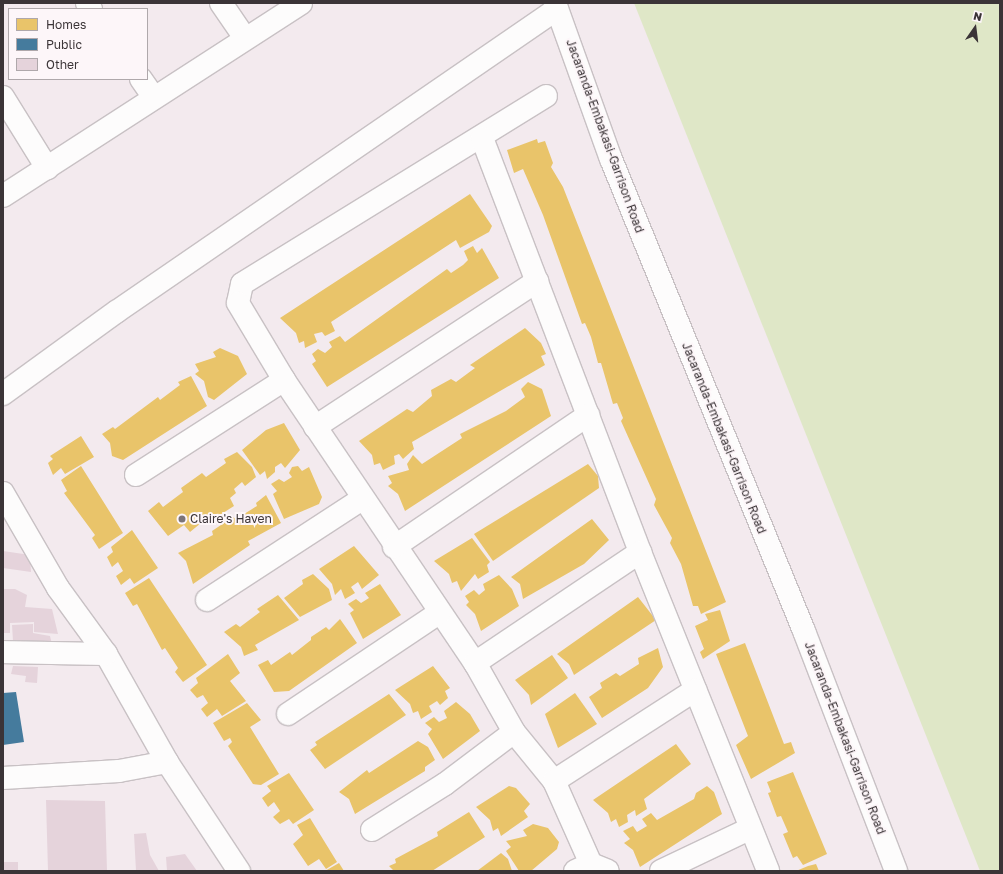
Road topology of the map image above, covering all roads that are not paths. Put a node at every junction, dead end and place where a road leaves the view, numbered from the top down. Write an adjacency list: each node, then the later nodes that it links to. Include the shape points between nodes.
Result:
1 (221, 3): 4 (street)
2 (301, 3): 4 (street)
3 (556, 6): 13 (street, via 116,312); 38 (street, Jacaranda-Embakasi-Garrison Road, via 611,159 804,631)
4 (245, 38): 5 (street)
5 (147, 87): 9 (street)
6 (546, 96): 8 (street)
7 (3, 97): 9 (street)
8 (482, 138): 11 (street); 12 (street, via 242,284 238,303)
9 (47, 168): 10 (street)
10 (3, 196)
11 (537, 281): 14 (street); 15 (street)
12 (284, 380): 15 (street); 16 (street)
13 (3, 394)
14 (588, 415): 19 (street); 20 (street)
15 (315, 427): 18 (street)
16 (136, 475)
17 (3, 493): 24 (street, via 58,588)
18 (362, 499): 19 (street); 21 (street)
19 (394, 546): 22 (street)
20 (640, 552): 25 (street); 26 (street)
21 (208, 600)
22 (439, 613): 25 (street); 27 (street)
23 (3, 652): 24 (street)
24 (106, 654): 29 (street)
25 (475, 663): 28 (street)
26 (695, 690): 31 (street); 32 (street)
27 (288, 714)
28 (514, 732): 31 (street); 33 (street, via 445,784)
29 (167, 762): 30 (street, via 119,771); 35 (street)
30 (3, 778)
31 (554, 781): 34 (street)
32 (749, 829): 36 (street); 37 (street)
33 (372, 830)
34 (591, 869)
35 (239, 871)
36 (661, 871)
37 (768, 871)
38 (896, 871)

